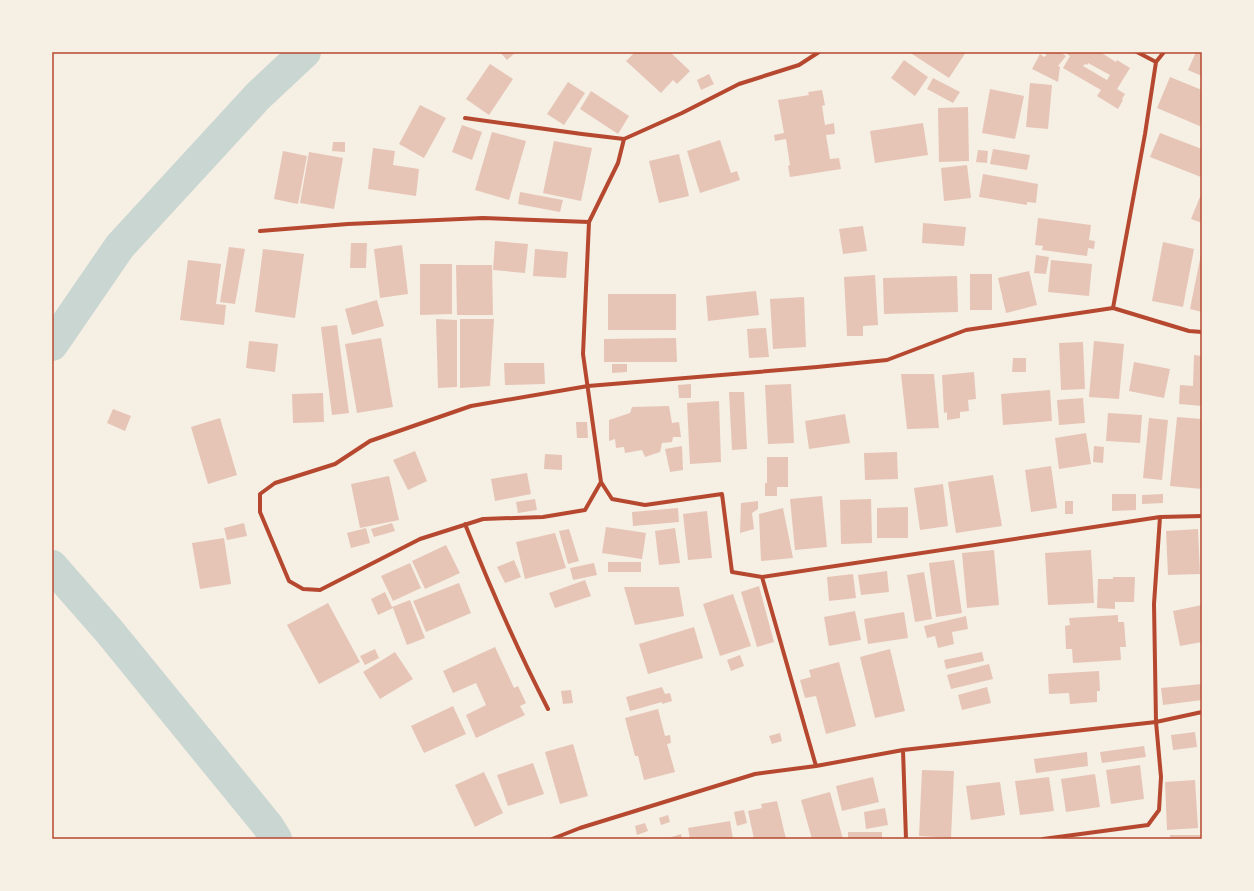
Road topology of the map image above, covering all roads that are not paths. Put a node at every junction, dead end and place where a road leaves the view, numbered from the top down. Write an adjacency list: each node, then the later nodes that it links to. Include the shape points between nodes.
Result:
1 (819, 52): 6 (street, via 799,65 739,84)
2 (1137, 52): 4 (street)
3 (1164, 52): 4 (street)
4 (1156, 62): 9 (street)
5 (465, 118): 6 (street)
6 (624, 139): 7 (street, via 618,163)
7 (589, 222): 8 (street, via 483,218); 11 (street, via 583,354)
8 (260, 231)
9 (1113, 308): 10 (street, via 1189,331); 11 (street, via 966,330 887,360)
10 (1202, 332)
11 (588, 386): 12 (street); 15 (street, via 472,406 370,441 335,464 275,483 260,494 260,512 289,581 303,589 320,590 420,539)
12 (601, 482): 15 (street, via 585,510 543,517 483,519); 16 (street, via 612,499 645,505 722,494 732,572)
13 (1202, 516): 14 (street)
14 (1160, 517): 16 (street); 19 (street, via 1154,604)
15 (464, 524): 17 (street, via 494,596)
16 (762, 577): 21 (street)
17 (548, 709)
18 (1202, 712): 19 (street)
19 (1156, 722): 20 (street); 24 (street, via 1161,777 1159,810 1148,826)
20 (902, 750): 21 (street); 23 (street)
21 (816, 766): 22 (street, via 754,774)
22 (552, 839)
23 (906, 839)
24 (1043, 839)

